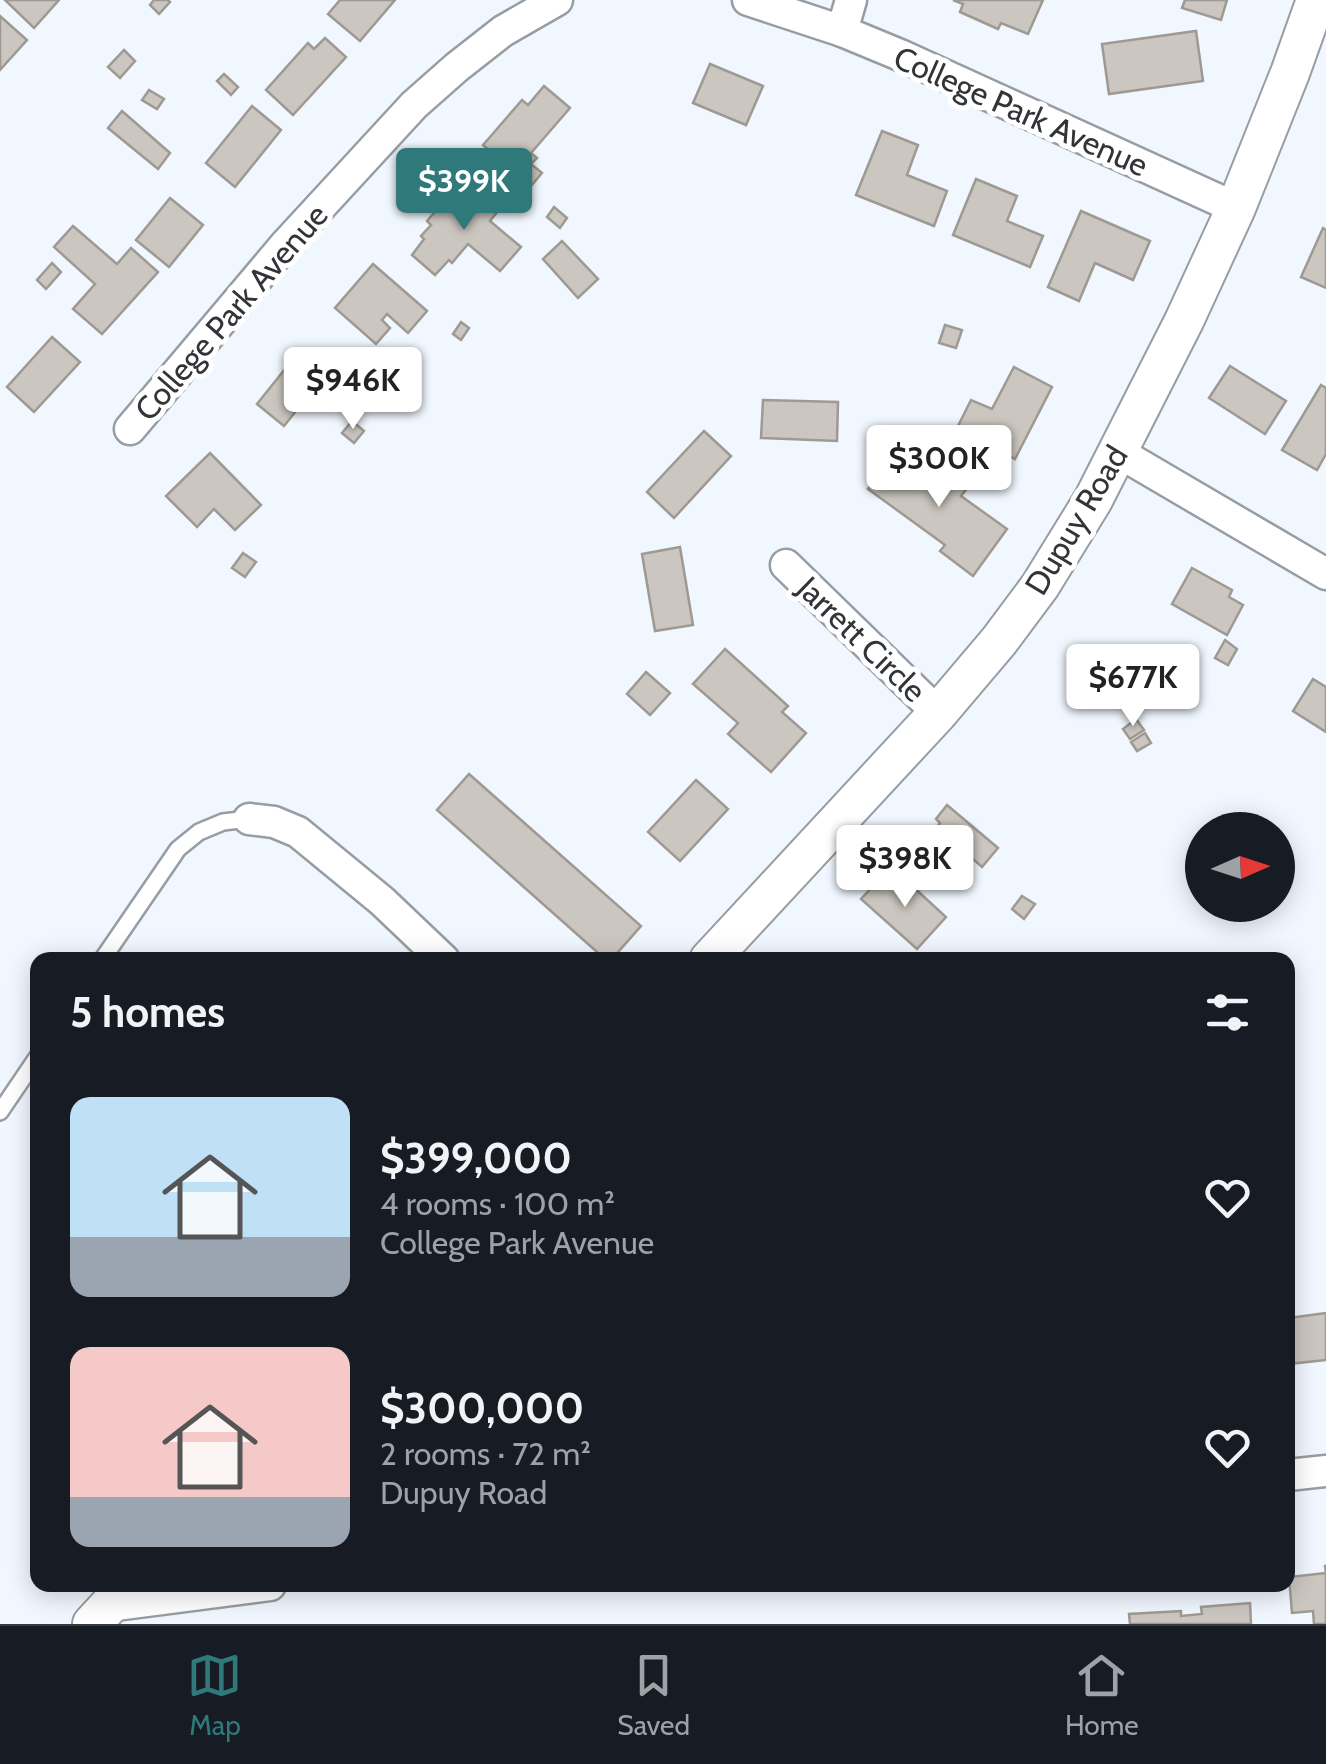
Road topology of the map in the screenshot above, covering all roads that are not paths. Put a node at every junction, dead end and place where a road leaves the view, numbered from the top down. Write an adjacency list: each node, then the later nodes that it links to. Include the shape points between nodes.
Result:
1 (557, 0): 7 (street, College Park Avenue, via 503,31 414,105)
2 (748, 0): 5 (street, College Park Avenue)
3 (851, 0): 5 (street)
4 (1316, 0): 6 (street, Dupuy Road)
5 (842, 31): 6 (street, College Park Avenue)
6 (1236, 208): 8 (street, Dupuy Road)
7 (130, 429)
8 (1118, 452): 10 (street); 11 (street, Dupuy Road, via 1040,586)
9 (786, 565): 11 (street, Jarrett Circle)
10 (1326, 574)
11 (938, 713): 15 (street, Dupuy Road)
12 (249, 818): 13 (lane, via 198,832 178,848); 14 (street, via 298,832)
13 (107, 952)
14 (436, 952)
15 (716, 952)
16 (30, 1068): 17 (lane)
17 (0, 1112)
18 (1326, 1471): 19 (street)
19 (1295, 1474)
20 (214, 1592): 21 (street)
21 (110, 1605)

